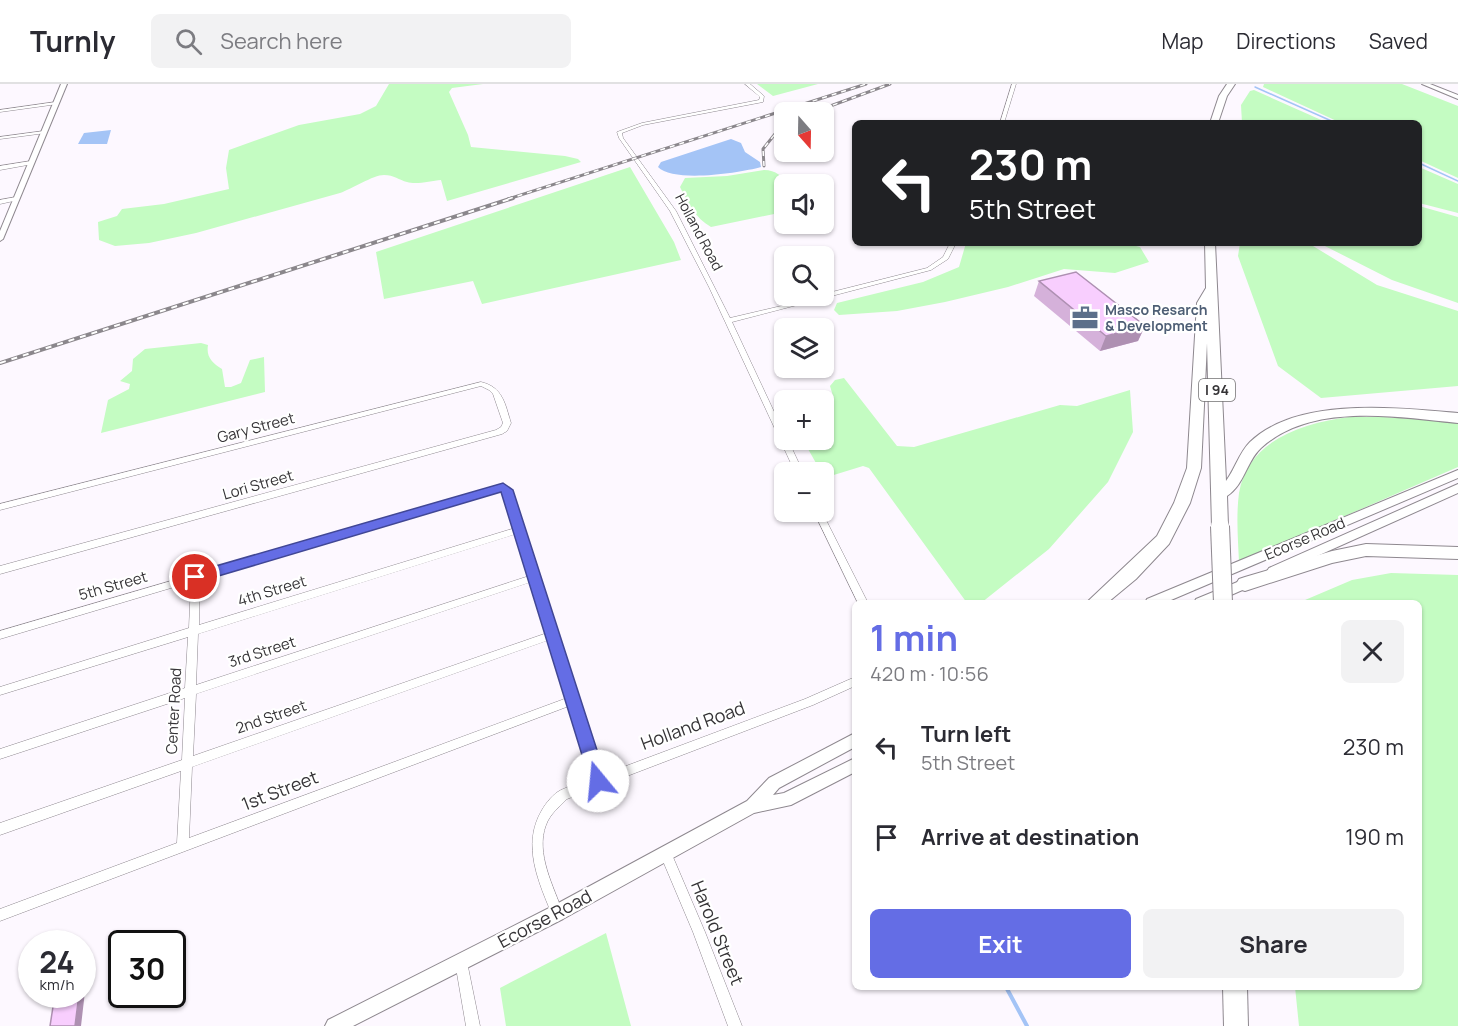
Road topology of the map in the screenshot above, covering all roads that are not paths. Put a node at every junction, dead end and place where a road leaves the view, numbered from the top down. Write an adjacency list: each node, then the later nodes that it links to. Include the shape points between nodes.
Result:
1 (64, 84): 7 (street)
2 (747, 84): 21 (street, Holland Road, via 762,97 761,101 619,132 673,211)
3 (1014, 84): 9 (street)
4 (1231, 84): 10 (highway)
5 (1425, 84): 6 (street)
6 (1458, 97)
7 (56, 103): 8 (street); 11 (street)
8 (0, 111)
9 (1003, 120)
10 (1215, 120)
11 (44, 132): 12 (street); 13 (street)
12 (0, 138)
13 (31, 163): 14 (street); 15 (street)
14 (0, 168)
15 (16, 199): 16 (street); 17 (street)
16 (0, 202)
17 (0, 239)
18 (952, 246): 21 (street, via 946,258 929,269)
19 (1210, 246): 20 (highway, I 94)
20 (1213, 286): 27 (highway, I 94); 37 (highway, via 1203,303 1194,468 1182,503 1162,540)
21 (728, 321): 24 (street, Holland Road)
22 (503, 412): 28 (street, Gary Street, via 494,389 481,384); 32 (street, Lori Street, via 506,426 499,432)
23 (1458, 418): 27 (highway, via 1368,412 1318,417 1295,424 1257,444 1244,458 1234,482)
24 (795, 462)
25 (1458, 474): 38 (main road, Ecorse Road)
26 (1458, 488): 35 (main road, Ecorse Road)
27 (1221, 494): 40 (highway, I 94, bridge)
28 (0, 507)
29 (823, 522): 36 (street)
30 (519, 530): 33 (street, 5th Street, via 503,487); 34 (street); 41 (street, 4th Street)
31 (1458, 553): 35 (highway, via 1365,550)
32 (0, 570)
33 (195, 577): 41 (street, Center Road); 42 (street, 5th Street)
34 (534, 579): 43 (street); 46 (street, 3rd Street)
35 (1245, 584): 39 (main road, Ecorse Road)
36 (862, 600)
37 (1099, 600)
38 (1157, 600)
39 (1207, 600)
40 (1223, 600)
41 (193, 631): 45 (street, 4th Street); 46 (street, Center Road)
42 (0, 634)
43 (552, 635): 47 (street); 50 (street, 2nd Street)
44 (852, 683): 52 (street, Holland Road)
45 (0, 691)
46 (190, 691): 49 (street, 3rd Street); 50 (street, Center Road)
47 (573, 700): 52 (street); 55 (street, 1st Street)
48 (852, 742): 53 (main road, Ecorse Road, via 774,783)
49 (0, 754)
50 (187, 763): 54 (street, 2nd Street); 55 (street, Center Road)
51 (852, 767): 53 (main road, Ecorse Road, via 786,800)
52 (598, 781): 57 (street, Holland Road, via 563,795 546,811 538,827 538,859)
53 (752, 806): 56 (main road, Ecorse Road)
54 (0, 829)
55 (183, 847): 58 (street, 1st Street)
56 (666, 854): 57 (main road, Ecorse Road); 63 (street, Harold Street)
57 (557, 913): 59 (main road, Ecorse Road)
58 (0, 915)
59 (461, 962): 61 (main road, Ecorse Road); 62 (street)
60 (1235, 990): 64 (highway)
61 (334, 1026)
62 (473, 1026)
63 (735, 1026)
64 (1236, 1026)

